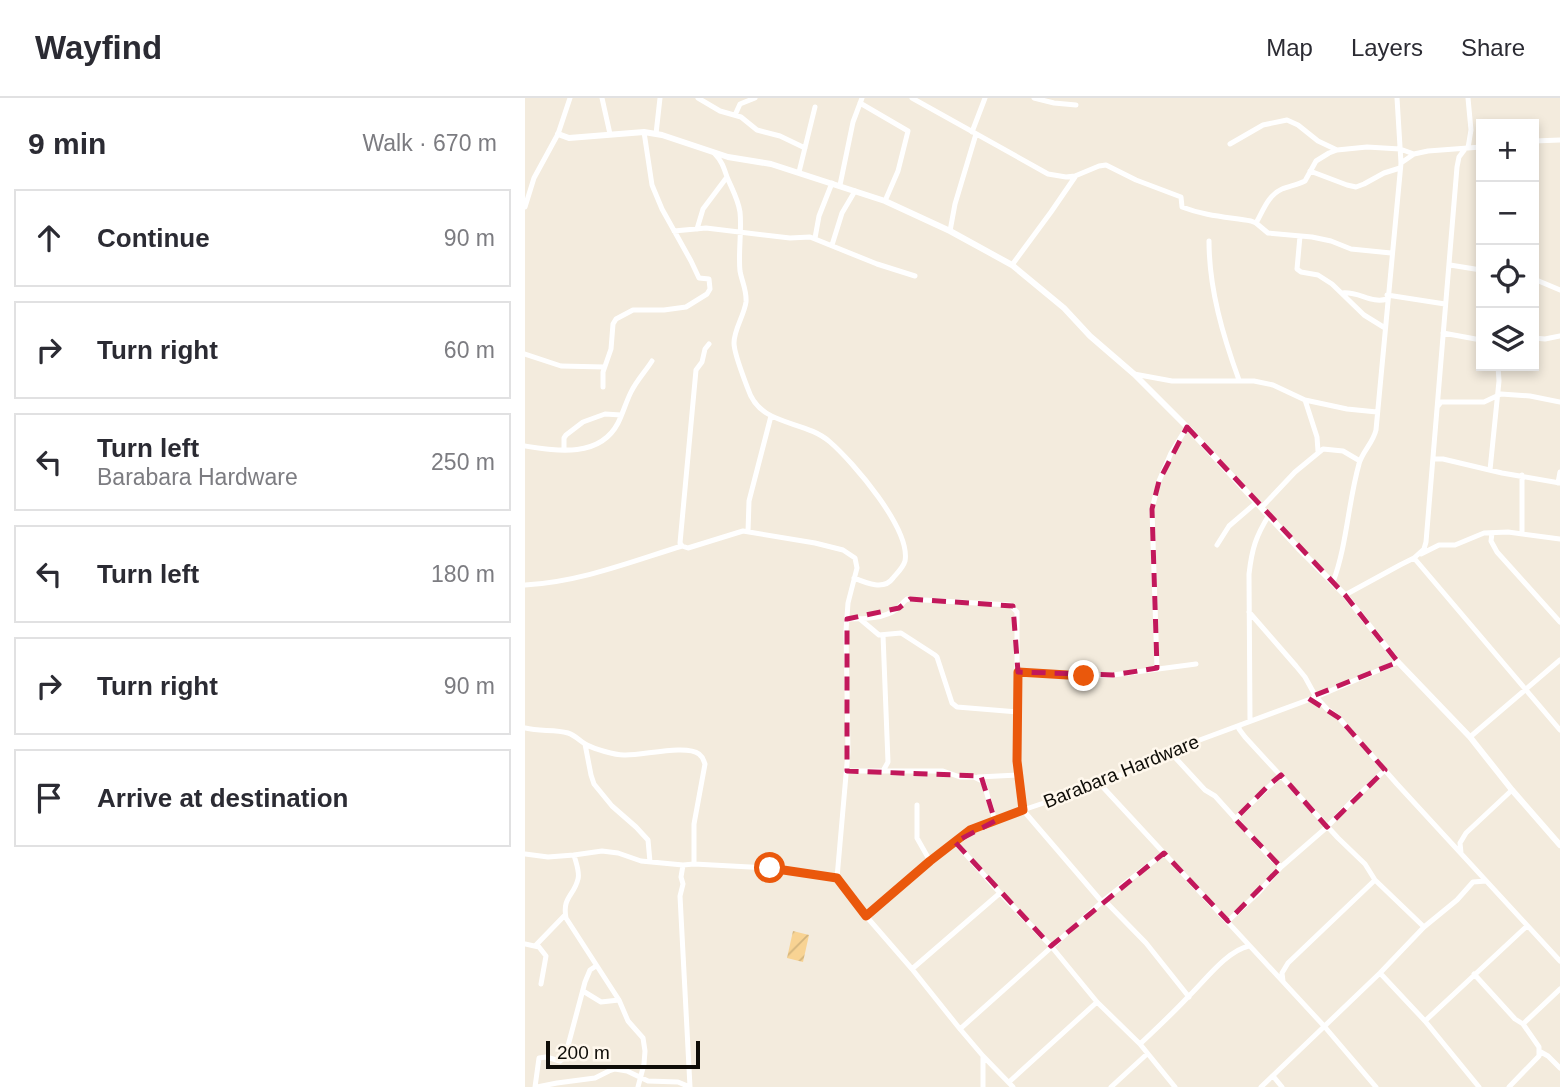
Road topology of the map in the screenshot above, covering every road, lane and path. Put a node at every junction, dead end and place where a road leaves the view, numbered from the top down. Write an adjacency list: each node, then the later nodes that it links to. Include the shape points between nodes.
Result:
1 (570, 98): 17 (street)
2 (602, 98): 18 (street)
3 (660, 98): 19 (street)
4 (698, 98): 14 (street)
5 (755, 98): 14 (street, via 740,104)
6 (912, 98): 16 (street)
7 (985, 98): 16 (street)
8 (1034, 98): 12 (street)
9 (1397, 98): 25 (street)
10 (1468, 98): 26 (street, via 1471,130)
11 (861, 101): 38 (street); 40 (street, via 908,131)
12 (1076, 105)
13 (815, 107): 23 (street)
14 (735, 115): 23 (street, via 757,130)
15 (644, 132): 18 (street); 19 (street); 44 (street, via 650,181)
16 (974, 133): 35 (street, via 1048,174); 45 (street)
17 (558, 134): 18 (street, via 569,138); 41 (street, via 534,178)
18 (610, 134)
19 (656, 134): 29 (street)
20 (1560, 140): 21 (street)
21 (1539, 141)
22 (1230, 144): 27 (street, via 1263,125 1287,120)
23 (805, 148): 34 (street)
24 (1476, 148): 26 (street)
25 (1401, 149): 27 (street); 30 (street); 32 (street)
26 (1467, 149): 28 (street); 31 (street)
27 (1338, 150): 33 (street, via 1316,161)
28 (1450, 150): 30 (street); 31 (street)
29 (715, 154): 34 (street); 36 (street)
30 (1414, 154): 32 (street)
31 (1458, 160): 53 (street)
32 (1400, 166): 33 (street, via 1356,187); 51 (street)
33 (1310, 171): 42 (street, via 1305,181 1271,197)
34 (799, 172): 37 (street)
35 (1075, 176): 42 (street, via 1105,165 1181,197 1183,207); 52 (street)
36 (727, 177): 43 (street, via 703,209); 46 (street, via 740,212)
37 (832, 183): 38 (street); 48 (street)
38 (840, 185): 39 (street)
39 (855, 191): 40 (street); 50 (street)
40 (885, 201): 45 (street)
41 (525, 207)
42 (1256, 223): 47 (street, via 1268,233)
43 (697, 229): 44 (street); 46 (street)
44 (674, 231): 69 (street, via 697,276 710,281 710,289 683,308 633,310 616,319)
45 (950, 231): 52 (street)
46 (740, 233): 48 (street); 80 (street, via 746,299 734,347 754,402)
47 (1300, 236): 51 (street); 58 (street, via 1297,269 1318,275)
48 (815, 238): 50 (street)
49 (1209, 241): 72 (street, via 1213,293)
50 (832, 245): 55 (street)
51 (1391, 253): 59 (street)
52 (1012, 265): 71 (street)
53 (1450, 265): 54 (street); 60 (street)
54 (1476, 270)
55 (915, 276)
56 (1539, 281): 57 (street)
57 (1560, 290)
58 (1342, 293): 59 (street, via 1377,302); 61 (street)
59 (1387, 297): 60 (street); 61 (street)
60 (1445, 304): 62 (street)
61 (1385, 328): 78 (street)
62 (1443, 333): 65 (street); 77 (street)
63 (1560, 336): 64 (street)
64 (1539, 338)
65 (1476, 339)
66 (709, 344): 98 (street, via 696,372 679,539)
67 (525, 355): 69 (street, via 561,366)
68 (652, 361): 79 (street)
69 (604, 367): 73 (street)
70 (1498, 371): 74 (street)
71 (1135, 374): 72 (street, via 1172,381); 81 (street)
72 (1239, 380): 75 (street, via 1273,385)
73 (603, 387)
74 (1497, 396): 76 (street); 77 (street, via 1484,402 1441,402); 87 (street)
75 (1305, 400): 78 (street); 84 (street)
76 (1560, 402)
77 (1437, 408): 85 (street)
78 (1377, 412): 86 (street, via 1375,434)
79 (621, 415): 83 (street, via 613,431 594,446); 83 (street, via 605,414 583,422 566,435)
80 (771, 416): 93 (street, via 749,501); 100 (street, via 829,441 870,486 895,523 905,557 902,568 886,584 867,584)
81 (1187, 427): 91 (street); 114 (street, via 1159,481 1152,509)
82 (525, 446): 83 (street)
83 (564, 450)
84 (1318, 451): 86 (street, via 1343,451); 91 (street)
85 (1433, 459): 87 (street); 99 (street, via 1426,542)
86 (1360, 461): 101 (street)
87 (1490, 470): 89 (street)
88 (1560, 472): 90 (street)
89 (1521, 475): 90 (street); 95 (street)
90 (1559, 483)
91 (1259, 504): 92 (street); 97 (street, via 1229,526)
92 (1269, 515): 101 (street); 105 (street, via 1252,549)
93 (748, 531): 98 (street); 100 (street, via 843,550 856,561)
94 (1492, 533): 95 (street); 99 (street, via 1455,545 1439,545); 106 (street, via 1497,552)
95 (1522, 534): 96 (street)
96 (1560, 539)
97 (1217, 545)
98 (682, 546): 102 (street, via 598,573)
99 (1417, 556): 103 (street); 116 (street)
100 (854, 578): 107 (street)
101 (1333, 582): 103 (street)
102 (525, 585)
103 (1345, 595): 112 (street)
104 (1560, 606): 106 (street)
105 (1249, 612): 117 (street, via 1305,677); 119 (street)
106 (1552, 613): 109 (street)
107 (847, 619): 108 (street); 127 (street)
108 (860, 619): 110 (street); 115 (street, via 893,611 907,599 1010,605 1017,611)
109 (1560, 622)
110 (883, 635): 118 (street, via 902,633 935,655 957,708); 128 (street, via 888,762)
111 (1560, 660): 116 (street)
112 (1398, 662): 117 (street, Barabara Hardware); 123 (street)
113 (1196, 664): 114 (street)
114 (1157, 668): 115 (street, via 1084,676)
115 (1018, 672): 118 (street)
116 (1526, 690): 122 (street); 123 (street)
117 (1316, 697): 119 (street, Barabara Hardware); 126 (street)
118 (1018, 712): 129 (street)
119 (1250, 721): 120 (street, Barabara Hardware)
120 (1240, 725): 125 (street, Barabara Hardware); 130 (street, via 1241,732)
121 (525, 728): 124 (street, via 567,733)
122 (1560, 730)
123 (1470, 737): 133 (street)
124 (585, 744): 148 (street, via 594,784 648,840); 149 (street, via 619,755 687,751 701,755 705,764 694,824)
125 (1171, 753): 132 (street, Barabara Hardware); 136 (street)
126 (1385, 770): 138 (street); 140 (street)
127 (847, 771): 128 (street); 153 (street)
128 (883, 771): 131 (street, via 943,771)
129 (1019, 775): 131 (street); 135 (street)
130 (1281, 775): 136 (street); 138 (street)
131 (974, 777): 137 (street, via 984,784)
132 (1100, 784): 135 (street, Barabara Hardware); 143 (street)
133 (1512, 790): 139 (street); 142 (street)
134 (917, 805): 147 (street, via 917,838)
135 (1023, 810): 137 (street, Barabara Hardware); 158 (street)
136 (1235, 819): 151 (street)
137 (995, 821): 141 (street, Barabara Hardware, via 970,830)
138 (1327, 827): 151 (street); 154 (street)
139 (1466, 833): 140 (street); 144 (street)
140 (1446, 837): 144 (street)
141 (955, 842): 147 (street, Barabara Hardware); 157 (street)
142 (1560, 845)
143 (1164, 853): 158 (street); 161 (street)
144 (1461, 853): 152 (street)
145 (525, 854): 146 (street)
146 (574, 855): 148 (street, via 612,852); 159 (street, via 579,877 566,902)
147 (930, 861): 160 (street, Barabara Hardware)
148 (650, 862): 150 (street)
149 (694, 864): 150 (street); 153 (street)
150 (683, 865): 198 (street, via 680,896)
151 (1281, 867): 161 (street)
152 (1474, 867): 155 (street); 156 (street)
153 (837, 878): 160 (street)
154 (1375, 880): 163 (street); 172 (street)
155 (1486, 881): 156 (street); 162 (street)
156 (1473, 882): 163 (street)
157 (1000, 893): 167 (street); 173 (street)
158 (1103, 901): 167 (street); 181 (street, via 1146,943)
159 (565, 915): 166 (street); 171 (street)
160 (866, 916): 173 (street)
161 (1228, 921): 164 (street)
162 (1527, 926): 170 (street); 176 (street)
163 (1424, 927): 175 (street)
164 (1239, 934): 168 (street); 169 (street)
165 (525, 944): 166 (street)
166 (536, 945): 178 (street, via 546,956)
167 (1051, 946): 183 (street); 187 (street)
168 (1249, 946): 169 (street); 174 (street)
169 (1235, 951): 181 (street)
170 (1560, 961)
171 (596, 966): 180 (street, via 588,973); 182 (street)
172 (1284, 968): 174 (street); 177 (street)
173 (912, 969): 187 (street)
174 (1271, 969): 177 (street)
175 (1380, 973): 184 (street); 186 (street)
176 (1474, 974): 184 (street); 185 (street)
177 (1283, 981): 186 (street)
178 (541, 984)
179 (1560, 989): 185 (street)
180 (583, 991): 182 (street, via 601,1002); 196 (street, via 565,1057 561,1061 539,1058)
181 (1189, 996): 188 (street)
182 (619, 1000): 194 (street, via 628,1021 643,1038)
183 (1097, 1002): 188 (street); 195 (street)
184 (1425, 1021): 205 (street)
185 (1523, 1024): 189 (street)
186 (1324, 1026): 193 (street); 204 (street)
187 (960, 1029): 191 (street)
188 (1140, 1044): 190 (street)
189 (1539, 1051): 192 (street); 206 (street, via 1538,1058)
190 (1147, 1054): 200 (street); 201 (street)
191 (983, 1056): 195 (street); 199 (street)
192 (1560, 1068)
193 (1273, 1076): 202 (street); 203 (street)
194 (641, 1078): 196 (street, via 615,1069 595,1078); 197 (street); 198 (street)
195 (1011, 1084)
196 (536, 1087)
197 (638, 1087)
198 (690, 1087)
199 (983, 1087)
200 (1111, 1087)
201 (1175, 1087)
202 (1262, 1087)
203 (1283, 1087)
204 (1376, 1087)
205 (1479, 1087)
206 (1509, 1087)

